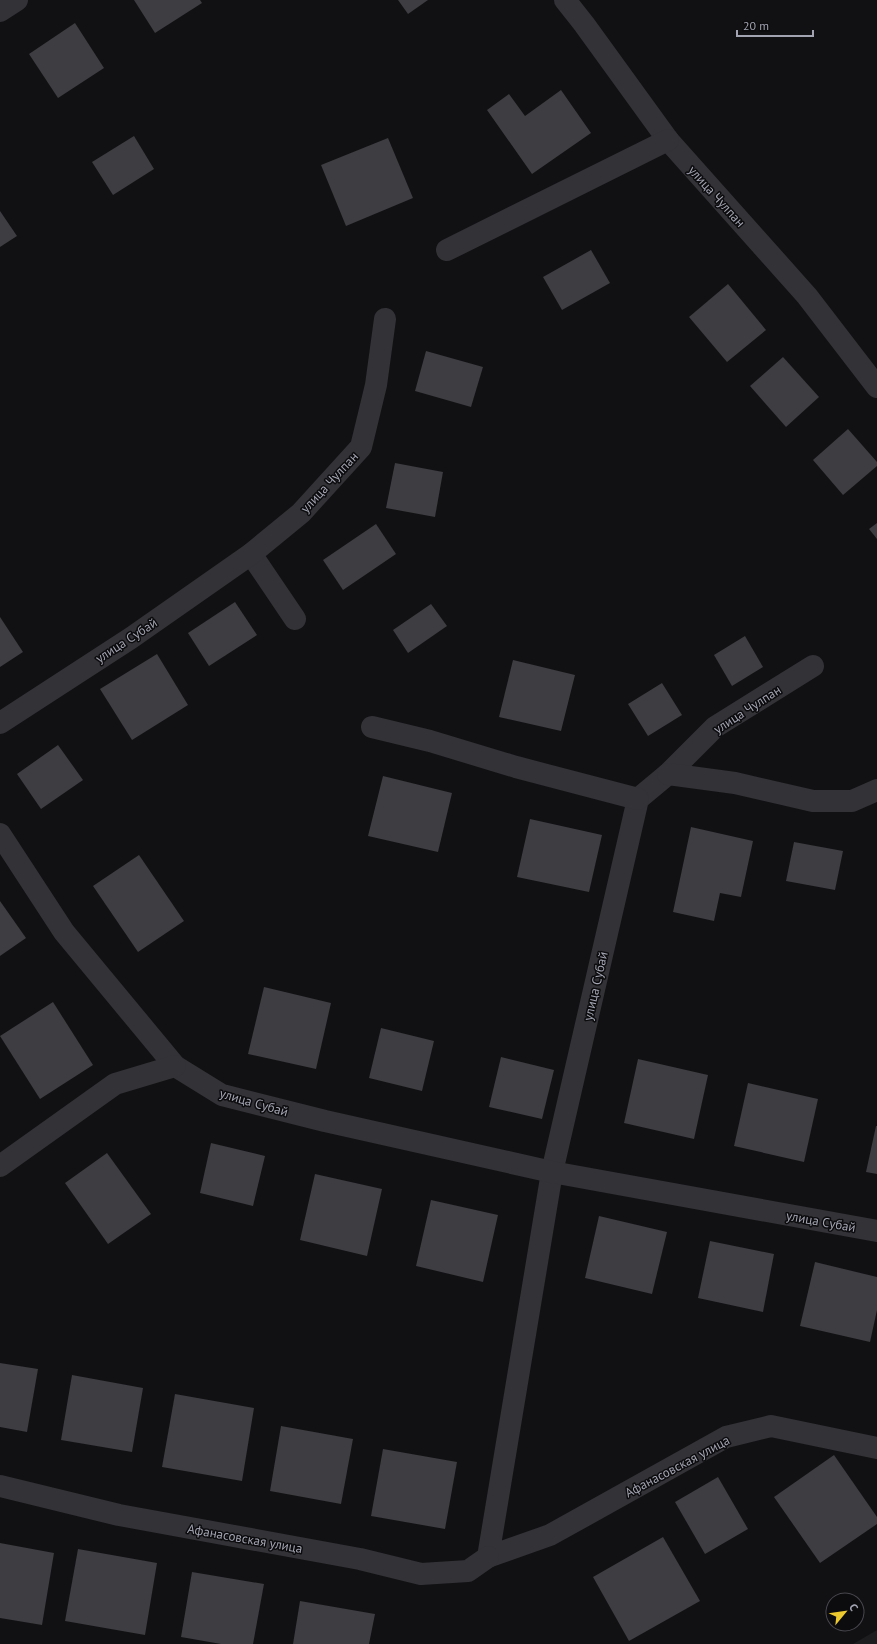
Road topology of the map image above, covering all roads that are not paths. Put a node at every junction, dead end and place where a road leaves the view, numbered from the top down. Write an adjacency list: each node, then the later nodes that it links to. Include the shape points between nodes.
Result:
1 (17, 0): 3 (street)
2 (564, 0): 4 (street, улица Чулпан)
3 (0, 11)
4 (668, 140): 5 (street); 7 (street, улица Чулпан, via 807,296)
5 (447, 250)
6 (385, 319): 8 (street, улица Чулпан, via 376,385 361,447 301,513)
7 (877, 387)
8 (251, 554): 9 (street); 11 (street, улица Субай, via 130,638)
9 (295, 619)
10 (813, 666): 13 (street, улица Чулпан, via 715,727)
11 (0, 723)
12 (372, 726): 15 (street)
13 (668, 774): 14 (street, via 735,783 813,801 852,801); 15 (street)
14 (877, 790)
15 (638, 799): 19 (street, улица Субай)
16 (0, 834): 17 (street, улица Субай, via 64,932)
17 (175, 1066): 18 (street, via 116,1084); 19 (street, улица Субай, via 222,1095)
18 (0, 1166)
19 (552, 1172): 20 (street, улица Субай); 23 (street)
20 (877, 1231)
21 (877, 1448): 23 (street, Афанасовская улица, via 771,1426 726,1438 550,1535)
22 (0, 1486): 23 (street, Афанасовская улица, via 119,1515 360,1559 421,1574 468,1570)
23 (488, 1557)

